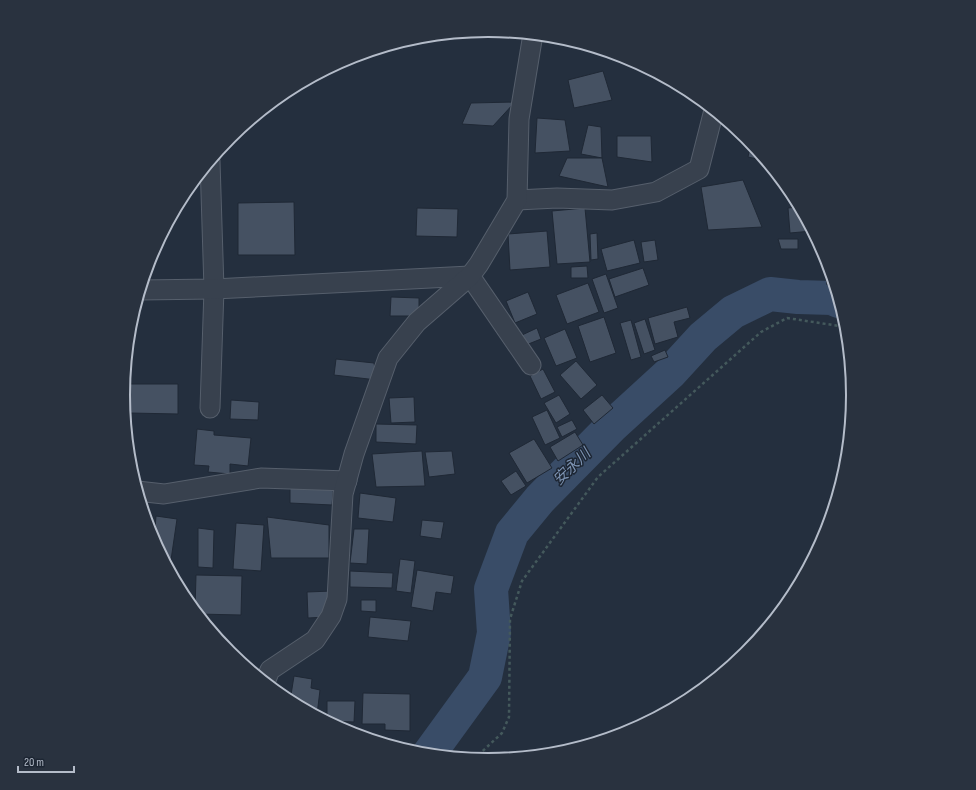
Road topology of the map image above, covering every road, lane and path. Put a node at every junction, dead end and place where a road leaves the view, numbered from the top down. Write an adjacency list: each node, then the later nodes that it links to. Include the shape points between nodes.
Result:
1 (532, 40): 4 (street, via 519,119)
2 (712, 116): 4 (street, via 699,169 656,192 612,200)
3 (210, 169): 6 (street)
4 (517, 200): 5 (street)
5 (470, 276): 6 (street); 9 (street); 11 (street, via 417,322 388,358)
6 (214, 289): 7 (street); 10 (street)
7 (146, 290)
8 (839, 326): 14 (path, via 787,318 762,332 598,477 522,581 510,619 509,717 502,733)
9 (531, 365)
10 (210, 408)
11 (347, 481): 12 (street, via 261,478 164,494); 13 (street, via 343,494 338,599 331,616 315,640 270,670)
12 (143, 492)
13 (267, 677)
14 (481, 753)

